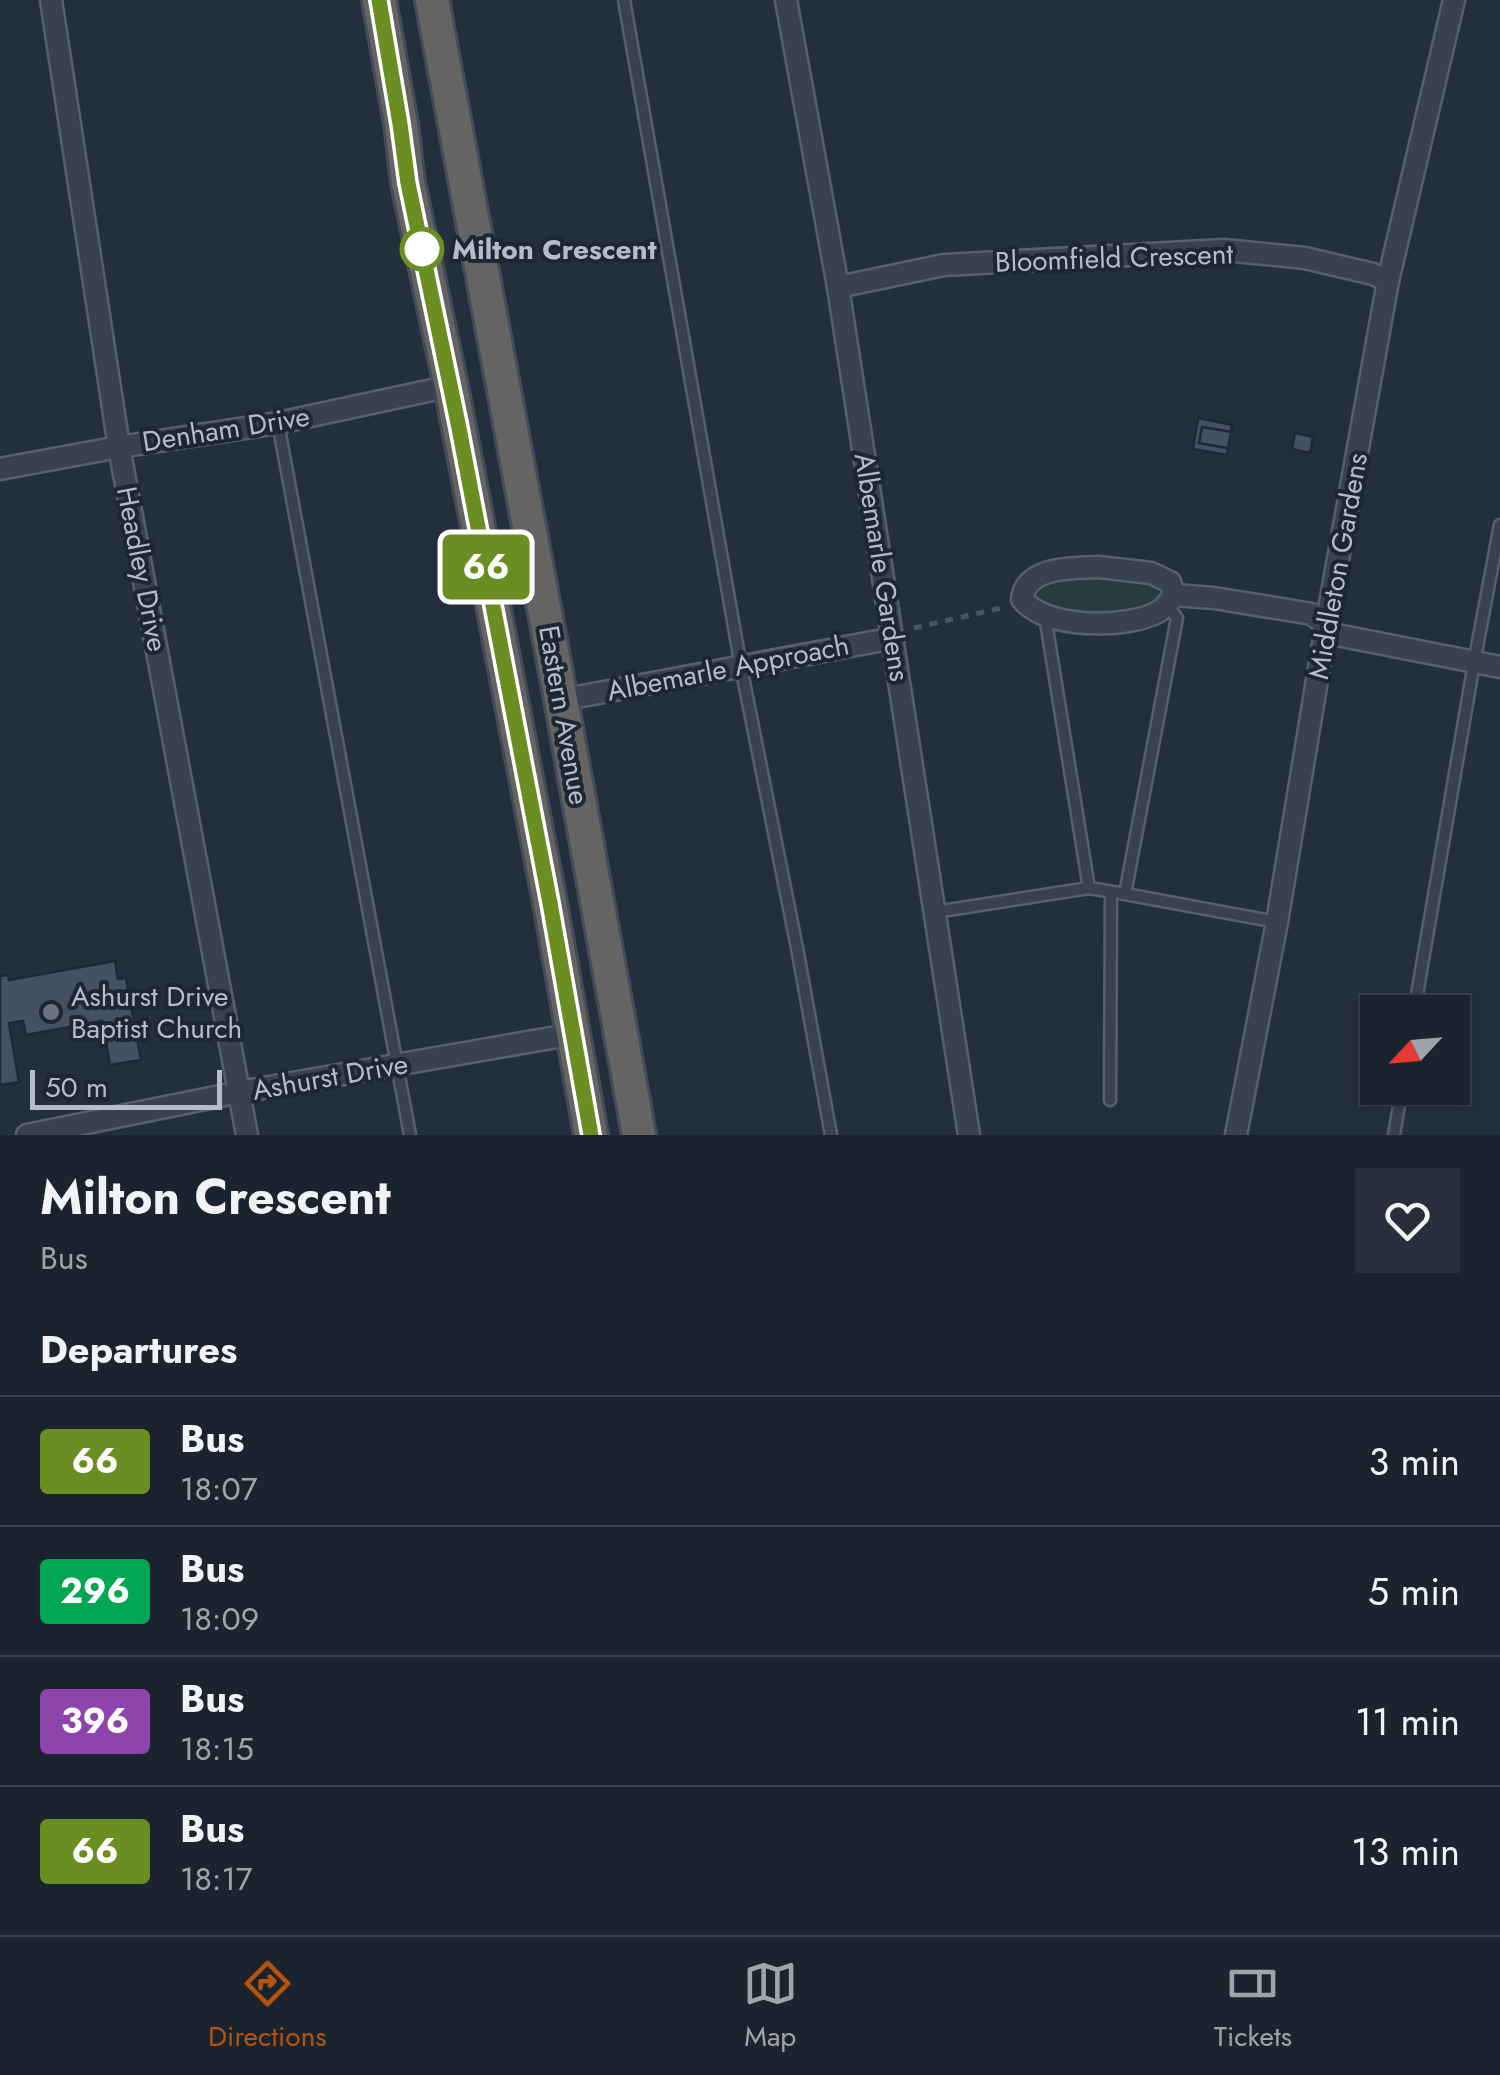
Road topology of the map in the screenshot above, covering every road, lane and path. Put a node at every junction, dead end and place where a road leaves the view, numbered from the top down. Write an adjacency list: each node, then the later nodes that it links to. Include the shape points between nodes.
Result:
1 (50, 0): 11 (street, Headley Drive)
2 (379, 0): 9 (highway, Eastern Avenue, via 408,183)
3 (432, 0): 22 (highway, Eastern Avenue)
4 (624, 0): 21 (lane)
5 (786, 0): 8 (street, Albemarle Gardens)
6 (1454, 0): 7 (street, Middleton Gardens)
7 (1388, 281): 8 (street, Bloomfield Crescent, via 1305,258 1224,250 944,266); 17 (street, Middleton Gardens)
8 (838, 287): 18 (street, Albemarle Gardens)
9 (451, 386): 10 (street, Denham Drive); 29 (highway, Eastern Avenue)
10 (278, 423): 11 (street, Denham Drive); 30 (lane)
11 (119, 447): 12 (street, Denham Drive); 31 (street, Headley Drive)
12 (0, 469)
13 (1500, 525): 19 (lane)
14 (1022, 599): 15 (street, via 1030,580 1099,567 1151,573 1170,582); 16 (street); 18 (path)
15 (1170, 600): 16 (street, via 1149,616 1102,622); 17 (street, via 1214,598 1312,614); 25 (lane, via 1177,618)
16 (1045, 616): 23 (lane)
17 (1326, 626): 19 (street, via 1337,634); 27 (street, Middleton Gardens)
18 (894, 636): 21 (street, Albemarle Approach); 26 (street, Albemarle Gardens)
19 (1474, 663): 20 (street); 28 (lane)
20 (1500, 667)
21 (742, 668): 22 (street, Albemarle Approach); 40 (lane)
22 (562, 700): 39 (highway, Eastern Avenue)
23 (1089, 888): 24 (lane); 26 (lane)
24 (1111, 892): 25 (lane); 32 (lane)
25 (1125, 894): 27 (lane)
26 (936, 912): 41 (street, Albemarle Gardens)
27 (1277, 922): 42 (street, Middleton Gardens)
28 (1417, 995)
29 (574, 1034): 30 (street, Ashurst Drive); 38 (highway, Eastern Avenue)
30 (396, 1065): 31 (street, Ashurst Drive); 37 (lane)
31 (240, 1092): 34 (street, Ashurst Drive); 36 (street, Headley Drive)
32 (1110, 1100)
33 (1399, 1105): 43 (lane)
34 (80, 1130): 35 (street, Ashurst Drive)
35 (28, 1135)
36 (247, 1135)
37 (410, 1135)
38 (591, 1135)
39 (638, 1135)
40 (830, 1135)
41 (969, 1135)
42 (1236, 1135)
43 (1394, 1135)

